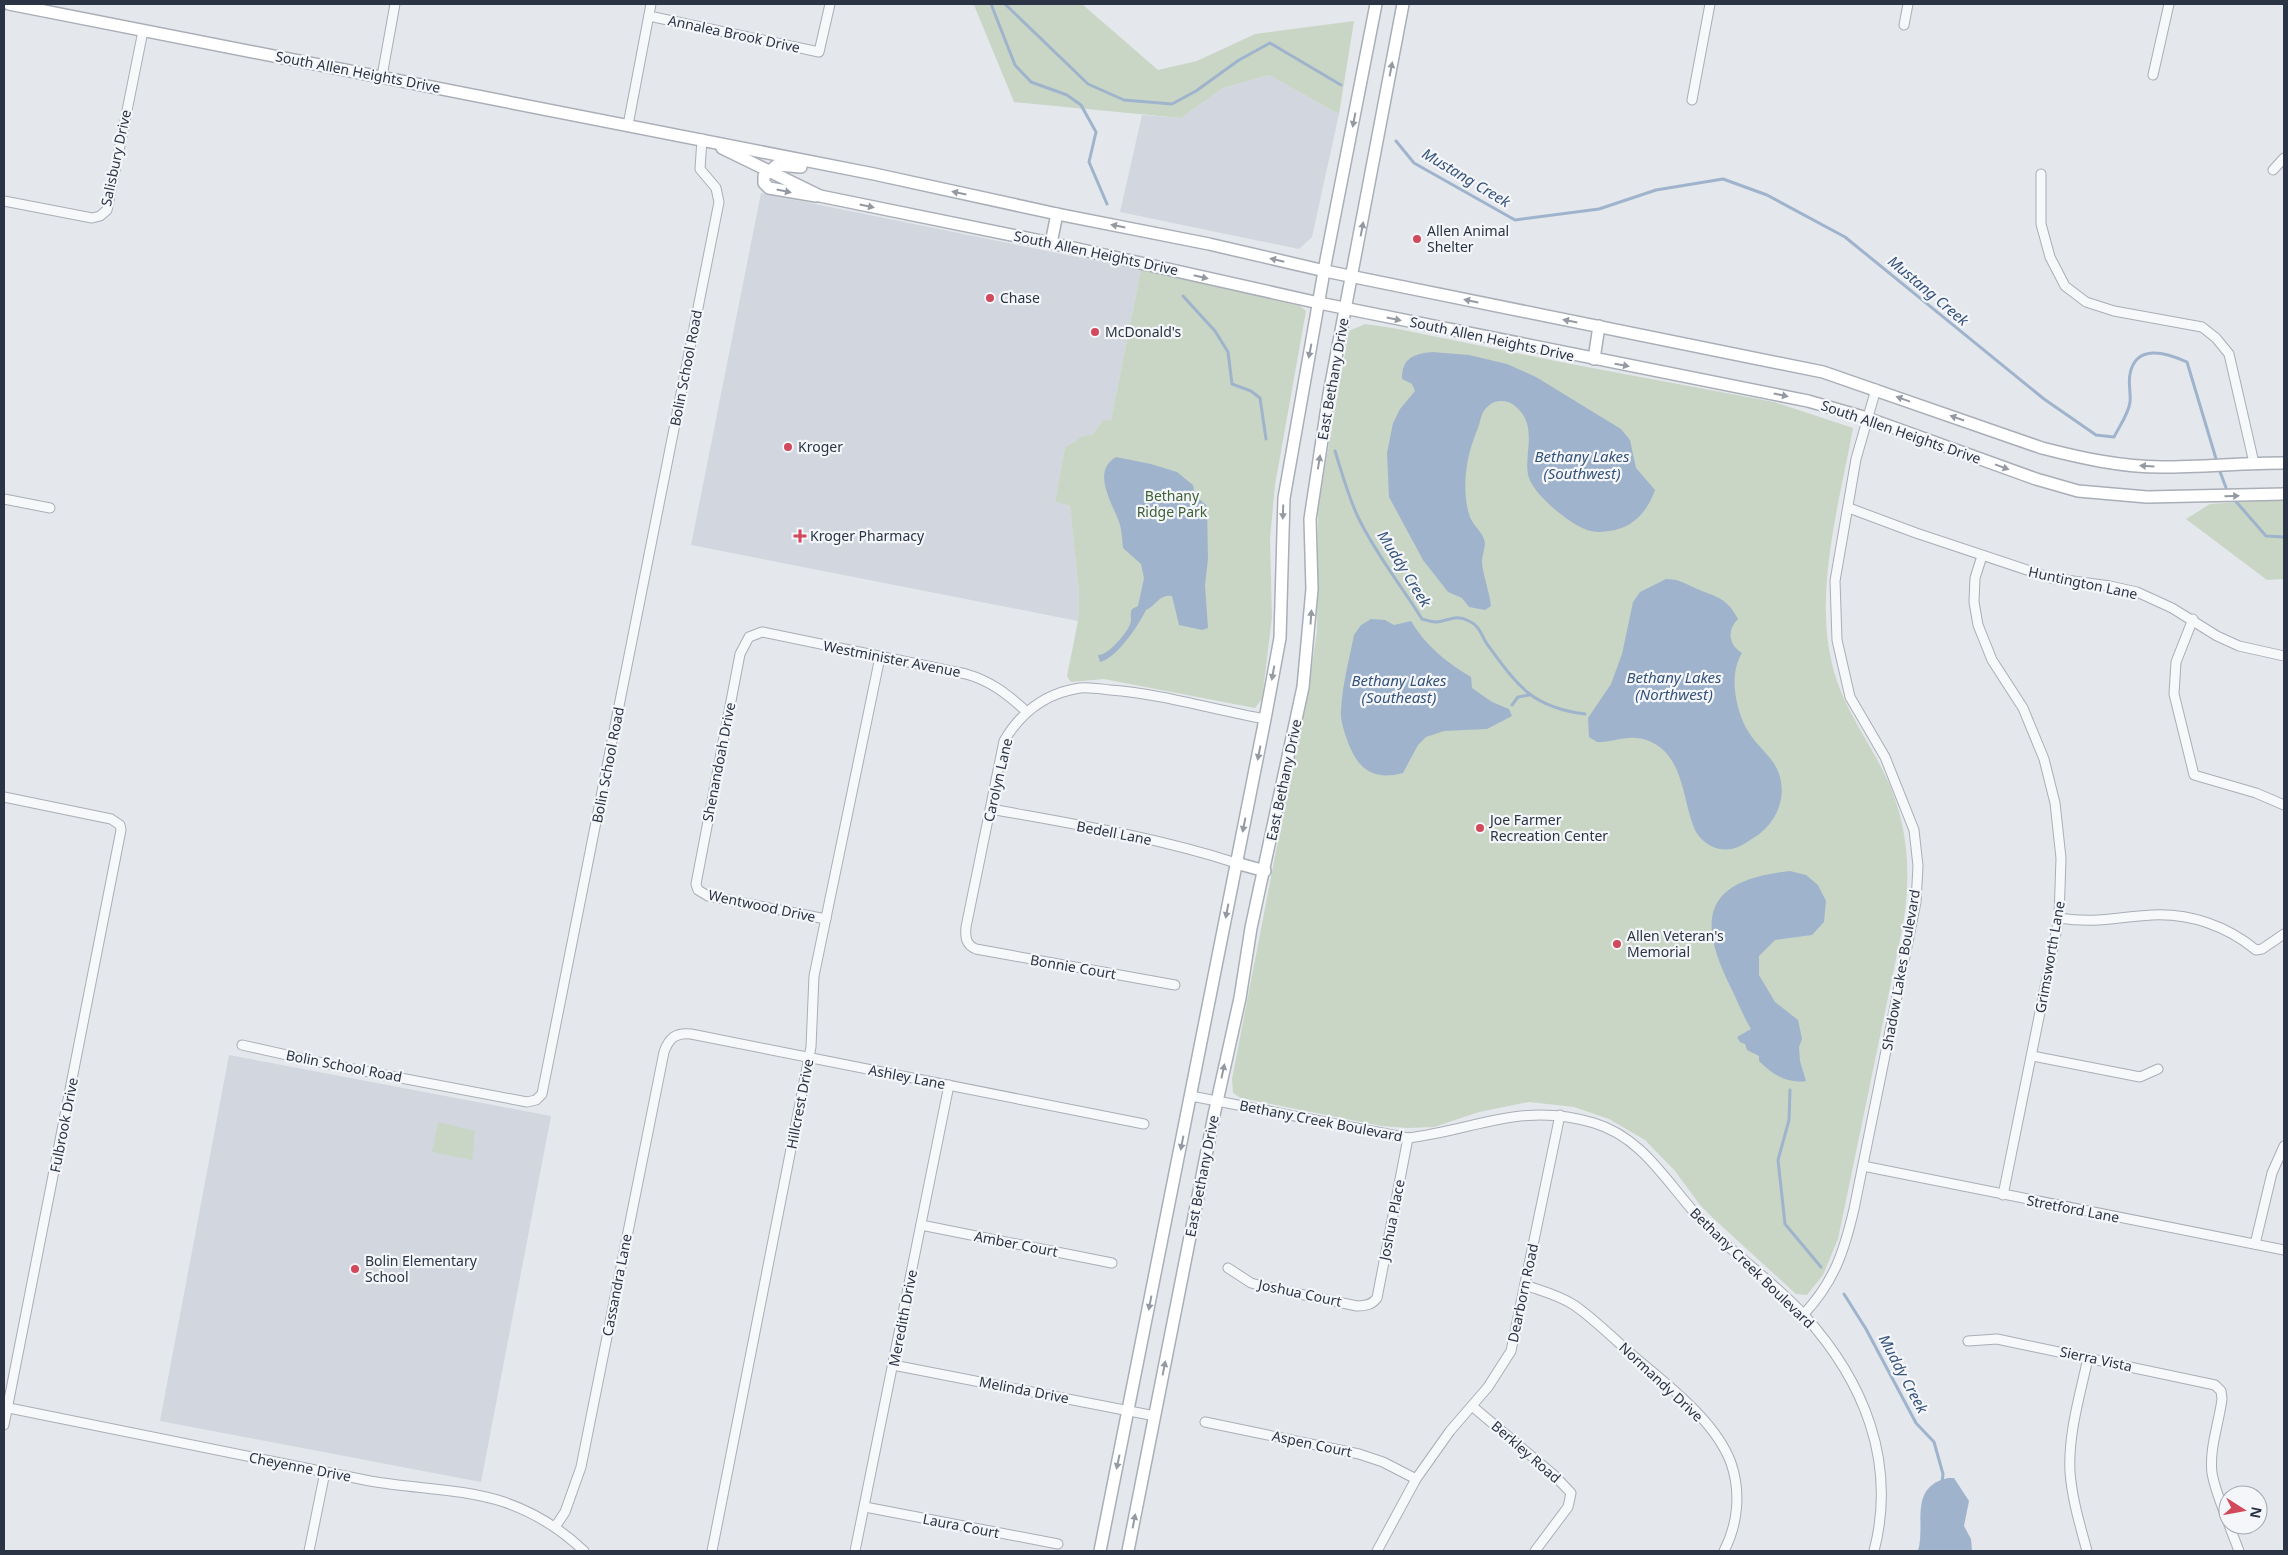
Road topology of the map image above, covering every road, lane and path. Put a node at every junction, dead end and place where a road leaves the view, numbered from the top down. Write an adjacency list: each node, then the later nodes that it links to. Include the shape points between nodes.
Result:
1 (9, 4): 12 (main road, South Allen Heights Drive)
2 (395, 4): 14 (street)
3 (651, 4): 10 (street)
4 (830, 4): 10 (street, Annalea Brook Drive, via 819,52)
5 (1376, 4): 26 (main road, East Bethany Drive, one-way to 26)
6 (1403, 4): 27 (main road, East Bethany Drive, one-way to 6)
7 (1710, 4): 15 (street)
8 (1908, 4): 11 (street)
9 (2169, 4): 13 (street)
10 (649, 16): 16 (street)
11 (1904, 25)
12 (142, 31): 14 (main road, South Allen Heights Drive); 23 (street, Salisbury Drive, via 107,210 92,218)
13 (2153, 75)
14 (382, 76): 16 (main road, South Allen Heights Drive)
15 (1692, 100)
16 (628, 125): 17 (main road, South Allen Heights Drive)
17 (705, 140): 19 (main road, South Allen Heights Drive); 21 (main road, South Allen Heights Drive); 59 (street, Bolin School Road, via 700,169 716,188 719,202 542,1094 527,1102)
18 (2284, 158): 20 (street)
19 (768, 170): 21 (main road, via 783,164 841,173); 25 (main road, South Allen Heights Drive, one-way to 25, via 820,196)
20 (2273, 170)
21 (862, 172): 24 (main road, South Allen Heights Drive, one-way to 21)
22 (2041, 174): 35 (street, via 2042,224 2050,257 2065,286 2086,302 2114,311 2202,327 2229,354)
23 (4, 201)
24 (1057, 214): 25 (main road); 26 (main road, South Allen Heights Drive, one-way to 24)
25 (1051, 243): 28 (main road, South Allen Heights Drive, one-way to 28)
26 (1325, 271): 27 (main road, South Allen Heights Drive); 28 (main road, East Bethany Drive)
27 (1353, 277): 29 (main road, East Bethany Drive); 30 (main road, South Allen Heights Drive, one-way to 27)
28 (1319, 304): 29 (main road, South Allen Heights Drive); 46 (main road, East Bethany Drive, one-way to 46, via 1284,498 1280,638)
29 (1346, 309): 31 (main road, South Allen Heights Drive, one-way to 31); 51 (main road, East Bethany Drive, one-way to 29, via 1303,687 1312,589 1310,519)
30 (1598, 326): 31 (main road); 32 (main road, South Allen Heights Drive, via 1823,372)
31 (1594, 359): 33 (main road, South Allen Heights Drive, one-way to 33, via 1808,401)
32 (1876, 389): 33 (street, Shadow Lakes Boulevard); 35 (main road, South Allen Heights Drive, one-way to 32, via 2161,467 2114,464 2072,456)
33 (1867, 418): 36 (main road, South Allen Heights Drive, one-way to 36, via 2078,491 2147,497); 39 (street, Shadow Lakes Boulevard, via 1856,458)
34 (2284, 463): 35 (main road, South Allen Heights Drive)
35 (2249, 464)
36 (2284, 494)
37 (4, 499): 38 (street)
38 (50, 508)
39 (1849, 508): 40 (street, Huntington Lane); 70 (street, Shadow Lakes Boulevard, via 1835,581 1837,640 1850,697 1885,758 1914,830 1918,866 1912,925)
40 (1982, 556): 41 (street, Huntington Lane, via 2051,578 2137,592); 53 (street, Grimsworth Lane, via 1974,594 1978,626 1992,660 2023,708 2044,759 2055,803 2061,858)
41 (2193, 619): 43 (street, Huntington Lane, via 2239,646); 48 (street, via 2176,662 2174,694 2194,775 2256,793)
42 (749, 636): 44 (street, Westminister Avenue, via 762,632); 52 (street, Shenandoah Drive, via 740,654 697,874)
43 (2284, 656)
44 (880, 657): 45 (street, Westminister Avenue, via 976,676 1005,691); 54 (street, Hillcrest Drive)
45 (1026, 711): 46 (street, Carolyn Lane, via 1039,702 1080,688 1146,694); 49 (street, Carolyn Lane, via 1004,741)
46 (1266, 719): 50 (main road, East Bethany Drive, one-way to 50)
47 (4, 797): 84 (street, Fulbrook Drive, via 111,819 120,825 121,836)
48 (2284, 805)
49 (991, 810): 50 (street, Bedell Lane, via 1195,849); 56 (street, Carolyn Lane, via 966,927 965,938)
50 (1236, 863): 51 (main road); 64 (main road, East Bethany Drive, one-way to 64)
51 (1265, 871): 65 (main road, East Bethany Drive, one-way to 51)
52 (698, 890): 54 (street, Wentwood Drive, via 708,896)
53 (2059, 918): 55 (street, via 2098,922 2165,915 2198,920 2227,930 2256,950); 60 (street, Grimsworth Lane)
54 (826, 919): 61 (street, Hillcrest Drive, via 814,976)
55 (2284, 934)
56 (972, 947): 57 (street, Bonnie Court)
57 (1174, 985)
58 (670, 1039): 61 (street, Ashley Lane, via 677,1034 690,1034); 93 (street, Cassandra Lane, via 664,1052 581,1467 565,1512)
59 (242, 1045)
60 (2032, 1056): 62 (street, via 2140,1077); 71 (street, Grimsworth Lane)
61 (809, 1057): 63 (street, Ashley Lane); 98 (street, Hillcrest Drive)
62 (2158, 1069)
63 (949, 1085): 67 (street, Ashley Lane); 72 (street, Meredith Drive)
64 (1191, 1096): 65 (street, Bethany Creek Boulevard); 85 (main road, East Bethany Drive, one-way to 85)
65 (1217, 1101): 68 (street, Bethany Creek Boulevard); 86 (main road, East Bethany Drive, one-way to 65)
66 (1560, 1115): 68 (street, Bethany Creek Boulevard, via 1535,1113 1499,1117); 77 (street, Dearborn Road); 79 (street, Bethany Creek Boulevard, via 1607,1128 1645,1154 1661,1169 1705,1225)
67 (1144, 1124)
68 (1408, 1138): 78 (street, Joshua Place)
69 (2284, 1146): 73 (street, via 2270,1179)
70 (1863, 1166): 71 (street, Stretford Lane); 79 (street, Shadow Lakes Boulevard, via 1835,1274)
71 (2002, 1195): 73 (street, Stretford Lane)
72 (921, 1225): 75 (street, Amber Court); 82 (street, Meredith Drive)
73 (2255, 1244): 74 (street, Stretford Lane)
74 (2284, 1250)
75 (1112, 1263)
76 (1228, 1268): 78 (street, Joshua Court, via 1251,1283 1266,1287 1358,1306)
77 (1526, 1285): 83 (street, Dearborn Road, via 1511,1351 1498,1374); 104 (street, Normandy Drive, via 1562,1298 1586,1314 1676,1393 1718,1439 1731,1462 1738,1501 1730,1540)
78 (1374, 1302)
79 (1803, 1314): 105 (street, Bethany Creek Boulevard, via 1858,1391 1874,1434 1881,1500)
80 (1968, 1341): 81 (street, Sierra Vista, via 1997,1339)
81 (2088, 1358): 91 (street, Sierra Vista, via 2210,1383 2221,1391 2212,1465); 106 (street, via 2074,1423 2070,1471 2074,1502)
82 (893, 1365): 85 (street, Melinda Drive); 92 (street, Meredith Drive)
83 (1472, 1406): 90 (street, Dearborn Road); 103 (street, Berkley Road, via 1571,1493 1568,1507)
84 (6, 1407): 88 (street, Fulbrook Drive); 89 (street, Cheyenne Drive)
85 (1129, 1410): 86 (street, Melinda Drive); 100 (main road, East Bethany Drive, one-way to 100)
86 (1155, 1416): 101 (main road, East Bethany Drive, one-way to 86)
87 (1205, 1422): 90 (street, Aspen Court, via 1359,1454)
88 (4, 1425)
89 (325, 1472): 93 (street, Cheyenne Drive, via 408,1488 479,1495 505,1502); 96 (street)
90 (1416, 1479): 102 (street, Dearborn Road)
91 (2218, 1498)
92 (865, 1507): 95 (street, Laura Court); 99 (street, Meredith Drive)
93 (555, 1527): 97 (street, Cheyenne Drive)
94 (2234, 1535): 107 (street)
95 (1058, 1544)
96 (310, 1551)
97 (584, 1551)
98 (712, 1551)
99 (855, 1551)
100 (1100, 1551)
101 (1128, 1551)
102 (1377, 1551)
103 (1535, 1551)
104 (1724, 1551)
105 (1874, 1551)
106 (2087, 1551)
107 (2240, 1551)

